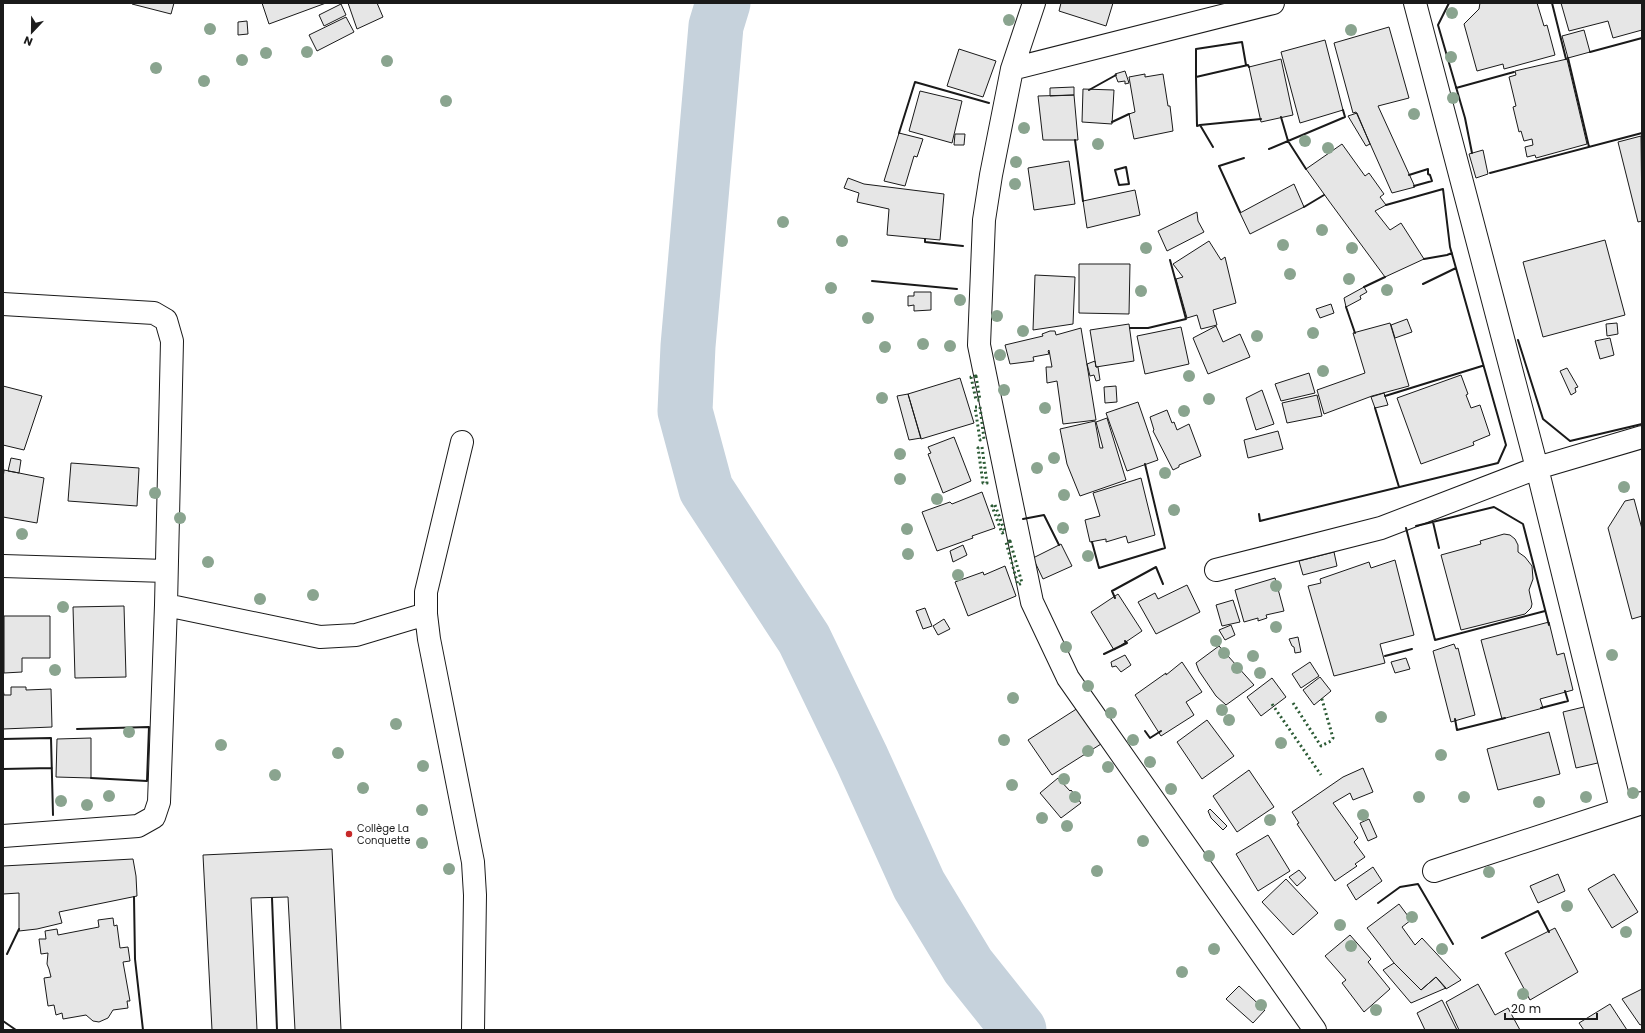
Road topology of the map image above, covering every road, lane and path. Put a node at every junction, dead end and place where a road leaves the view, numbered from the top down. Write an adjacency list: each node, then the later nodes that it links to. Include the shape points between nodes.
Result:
1 (1034, 3): 4 (street)
2 (1273, 3): 4 (street)
3 (1416, 3): 8 (street)
4 (1012, 69): 19 (street, via 990,175 984,220 979,345 1032,602 1068,678)
5 (3, 304): 11 (street, via 154,313 166,320 172,340)
6 (1642, 437): 8 (street)
7 (462, 442): 13 (street, via 426,592)
8 (1537, 468): 10 (street, via 1380,528); 15 (street)
9 (3, 566): 11 (street)
10 (1216, 570)
11 (166, 571): 12 (street)
12 (166, 606): 13 (street, via 320,637 356,635); 16 (street, via 159,802 154,817 138,826)
13 (426, 614): 18 (street, via 473,862)
14 (1642, 803): 15 (street)
15 (1621, 809): 17 (street)
16 (3, 836)
17 (1434, 871)
18 (473, 1030)
19 (1315, 1030)

